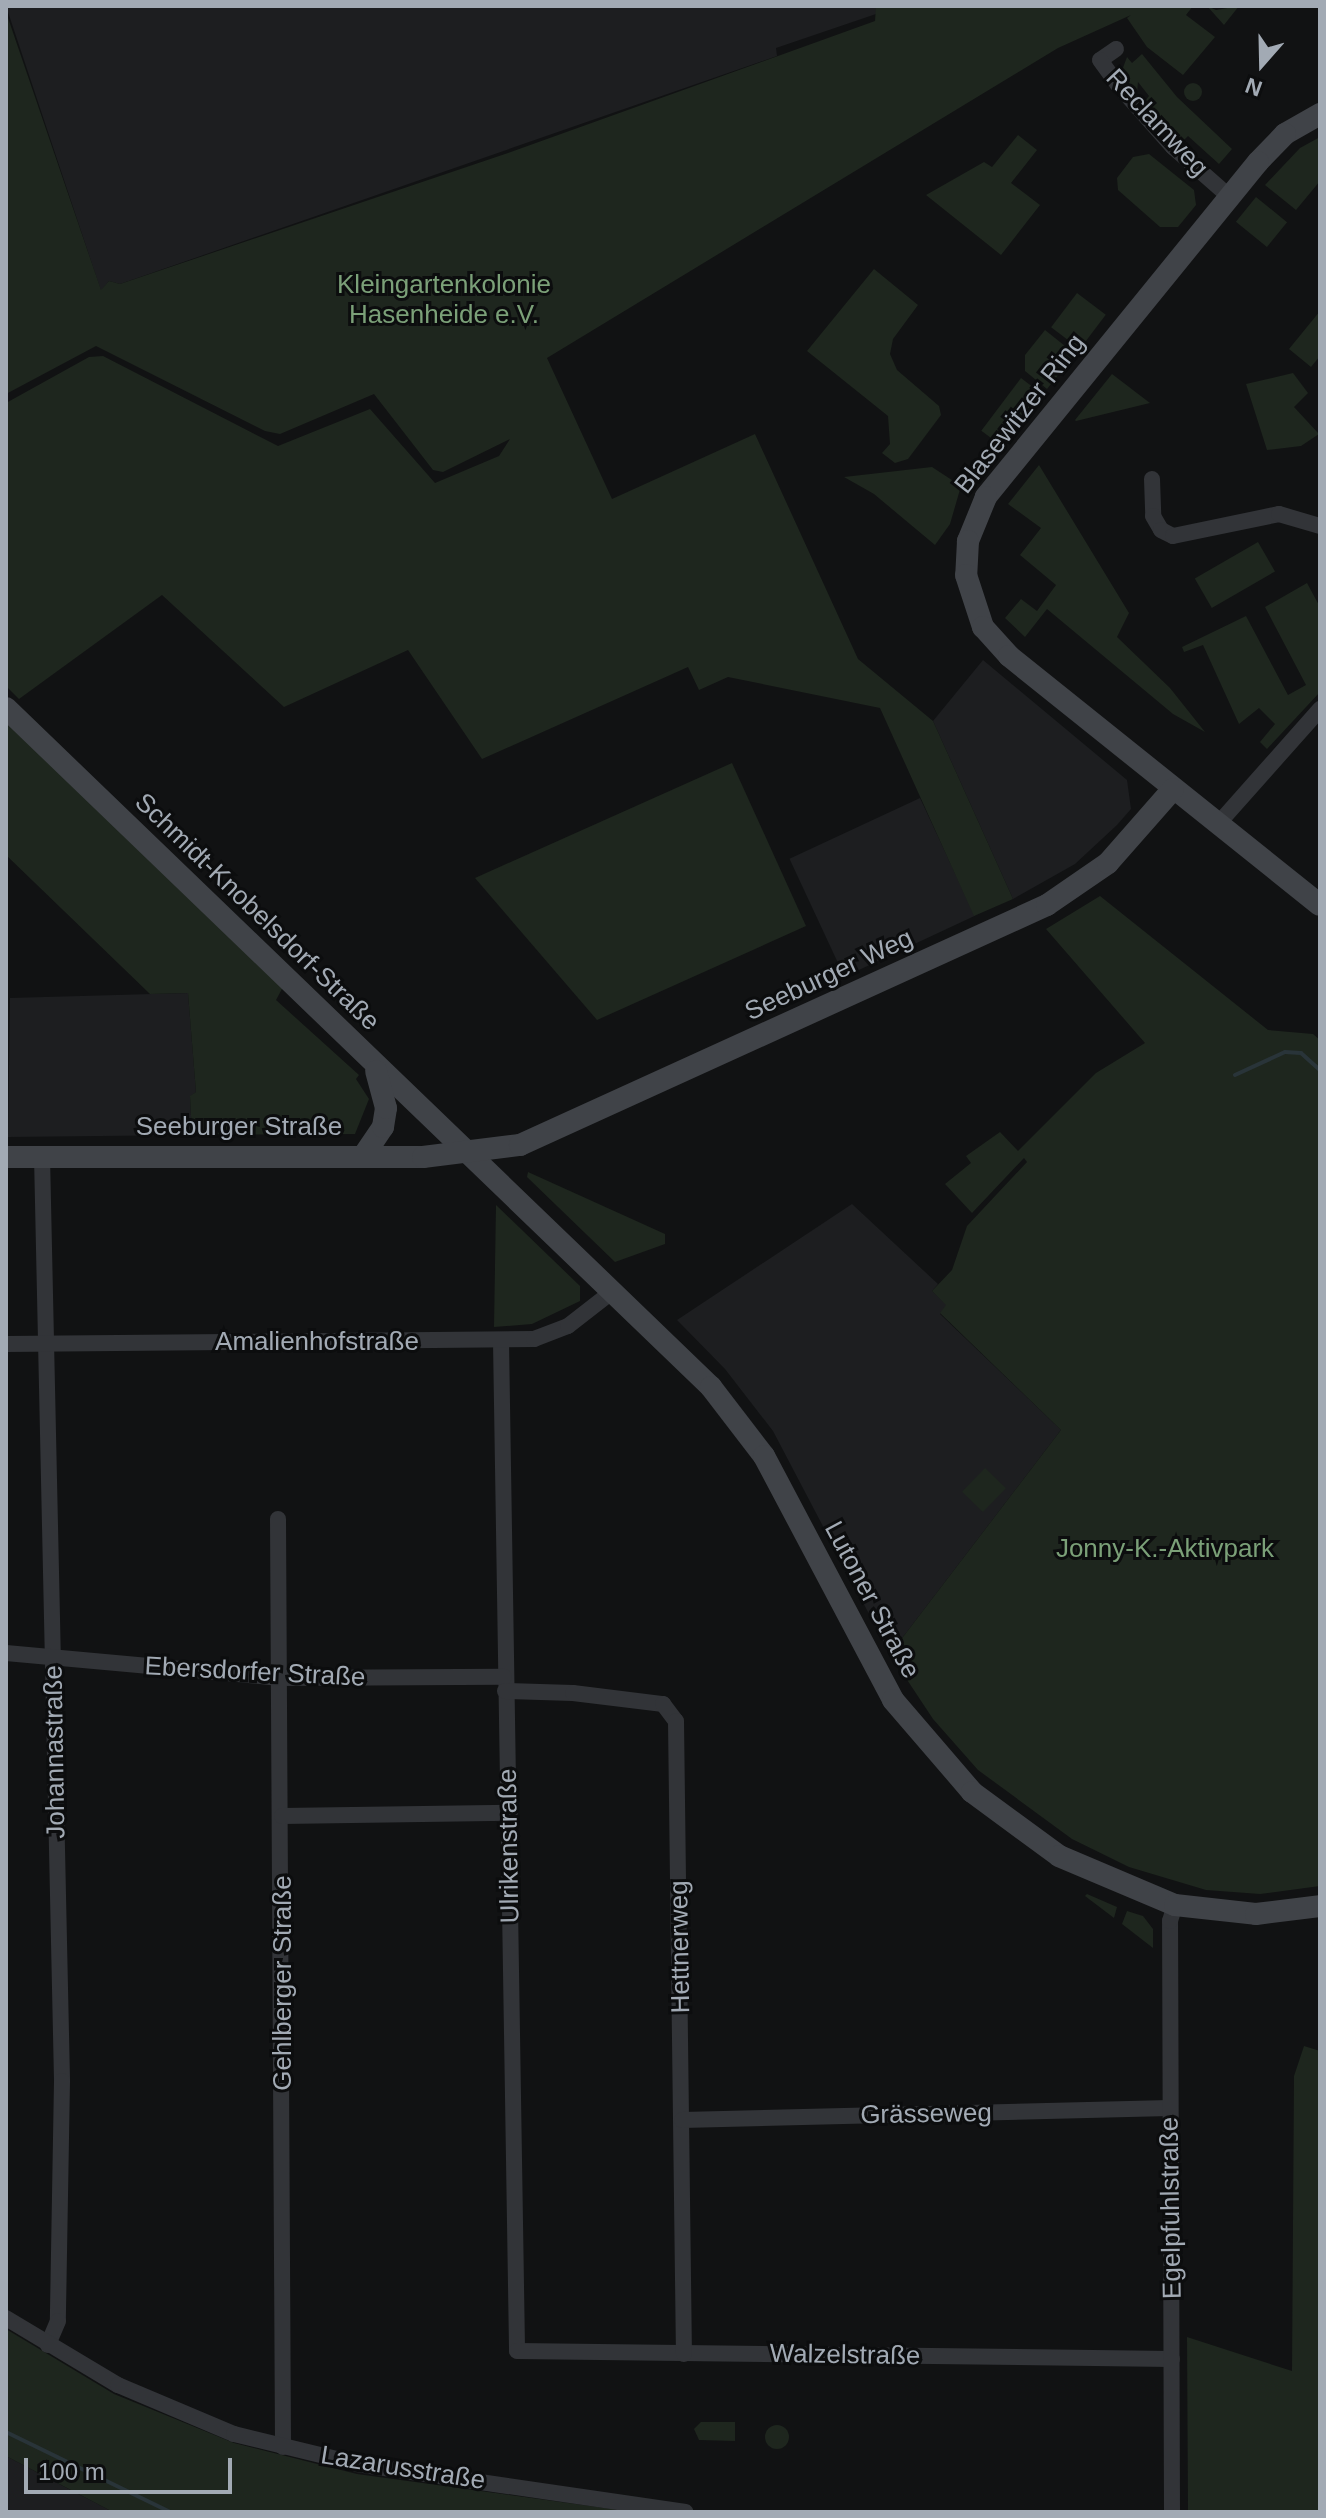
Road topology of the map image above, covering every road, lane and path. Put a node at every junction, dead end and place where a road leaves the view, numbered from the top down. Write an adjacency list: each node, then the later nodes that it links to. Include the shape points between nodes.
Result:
1 (1116, 49): 3 (street, Reclamweg, via 1100,60 1118,85 1173,147)
2 (1320, 114): 3 (street, Blasewitzer Ring, via 1278,141)
3 (1230, 197): 8 (street, Blasewitzer Ring, via 986,497 968,541 966,575 972,602 995,642)
4 (1152, 479): 5 (street, via 1153,516 1161,530 1173,536 1279,514)
5 (1320, 526)
6 (6, 708): 11 (street, Schmidt-Knobelsdorf-Straße)
7 (1320, 709): 9 (street)
8 (1173, 789): 9 (street, Blasewitzer Ring); 12 (street, Seeburger Weg, via 1108,863 1036,911 520,1145)
9 (1218, 824): 10 (street, Blasewitzer Ring)
10 (1320, 905)
11 (374, 1066): 12 (street, Schmidt-Knobelsdorf-Straße); 13 (street, via 386,1108 383,1127)
12 (472, 1154): 13 (street, Seeburger Straße); 16 (street, Lutoner Straße)
13 (364, 1155): 14 (street, Seeburger Straße)
14 (42, 1156): 15 (street, Seeburger Straße); 18 (street, Johannastraße)
15 (6, 1157)
16 (613, 1291): 17 (street, Amalienhofstraße, via 568,1326 534,1339); 27 (street, Lutoner Straße, via 698,1373 757,1445 887,1691 948,1769 1010,1823 1059,1856)
17 (501, 1341): 18 (street, Amalienhofstraße); 24 (street, Ulrikenstraße)
18 (45, 1343): 19 (street, Amalienhofstraße); 22 (street, Johannastraße)
19 (6, 1344)
20 (278, 1519): 23 (street, Gehlberger Straße)
21 (6, 1653): 22 (street, Ebersdorfer Straße)
22 (54, 1659): 23 (street, Ebersdorfer Straße); 32 (street, Johannastraße, via 62,2081 58,2321)
23 (280, 1678): 24 (street, Ebersdorfer Straße); 26 (street, Gehlberger Straße)
24 (504, 1684): 25 (street, Ulrikenstraße); 30 (street, Hettnerweg, via 663,1704 676,1721)
25 (510, 1813): 26 (street); 33 (street, Ulrikenstraße)
26 (282, 1816): 36 (street, Gehlberger Straße)
27 (1175, 1905): 28 (street, Lutoner Straße, via 1256,1914); 29 (street, Egelpfuhlstraße)
28 (1320, 1906)
29 (1170, 2108): 30 (street, Grässeweg); 35 (street, Egelpfuhlstraße)
30 (682, 2120): 34 (street, Hettnerweg)
31 (6, 2318): 32 (street, Lazarusstraße)
32 (48, 2345): 36 (street, Lazarusstraße, via 174,2412)
33 (517, 2351): 34 (street, Walzelstraße)
34 (684, 2354): 35 (street, Walzelstraße)
35 (1172, 2359): 38 (street, Egelpfuhlstraße)
36 (283, 2447): 37 (street, Lazarusstraße, via 357,2464)
37 (686, 2512)
38 (1172, 2512)

